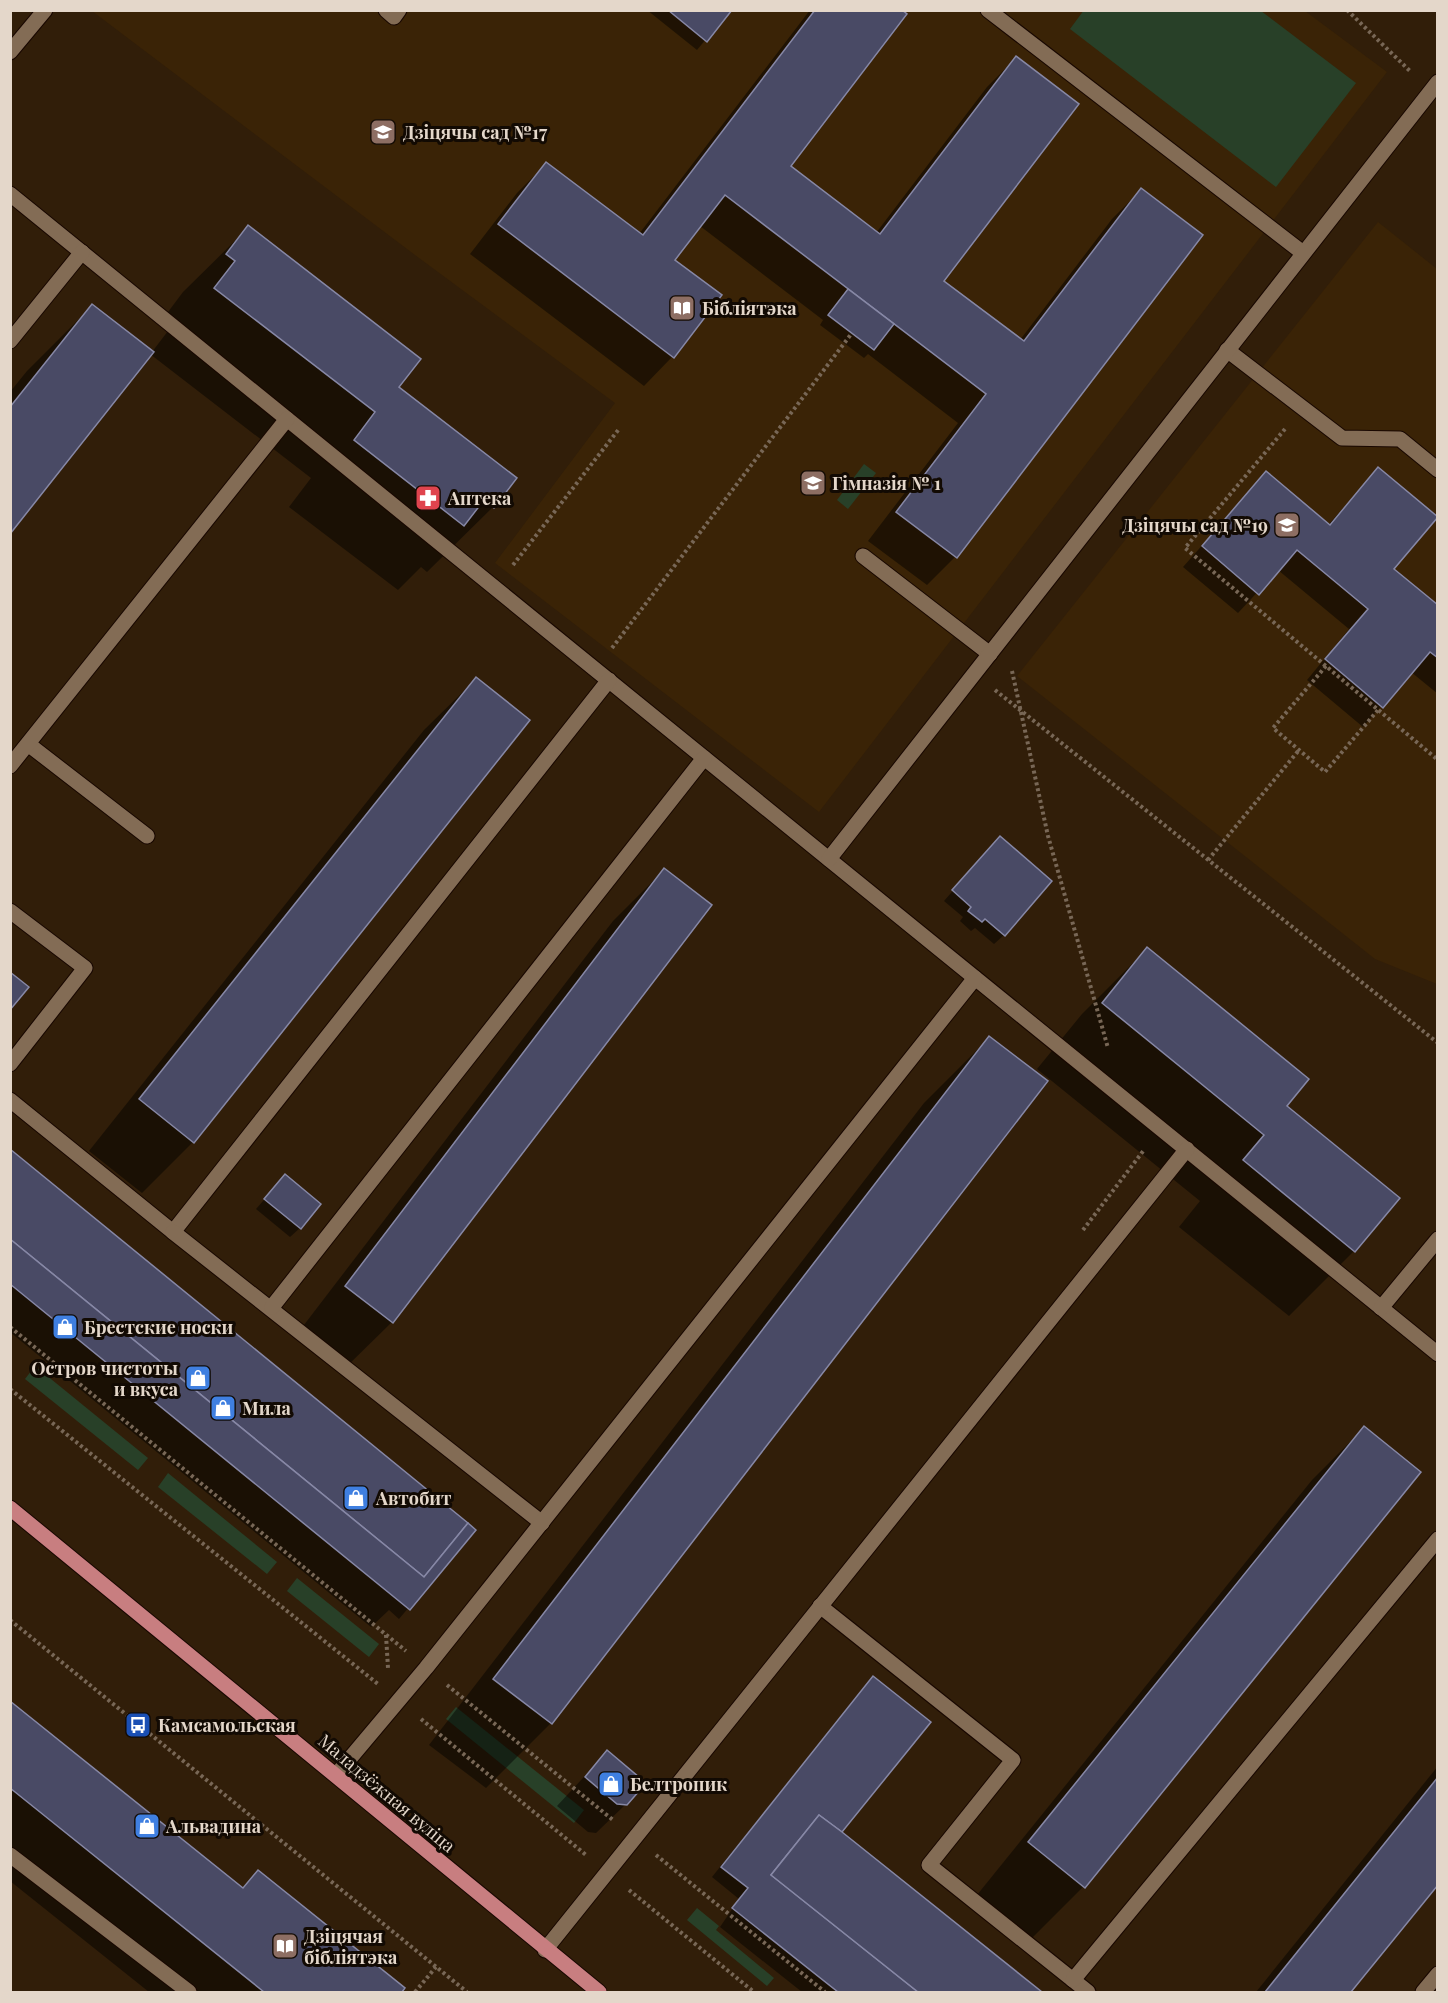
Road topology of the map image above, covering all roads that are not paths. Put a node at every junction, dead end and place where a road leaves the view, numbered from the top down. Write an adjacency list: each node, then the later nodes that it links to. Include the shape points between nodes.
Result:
1 (45, 10): 5 (lane)
2 (386, 10): 3 (lane, via 394,17)
3 (399, 10)
4 (987, 10): 9 (lane)
5 (10, 52)
6 (1434, 86): 9 (lane)
7 (10, 194): 8 (lane)
8 (82, 252): 10 (lane); 12 (lane)
9 (1304, 253): 11 (lane)
10 (10, 341)
11 (1227, 350): 13 (lane, via 1342,438 1400,439); 15 (lane)
12 (287, 419): 16 (lane); 17 (lane)
13 (1437, 470)
14 (863, 556): 15 (lane)
15 (990, 654): 21 (lane)
16 (609, 681): 18 (lane); 27 (lane)
17 (28, 744): 19 (lane); 20 (lane)
18 (704, 758): 21 (lane); 29 (lane)
19 (10, 766)
20 (147, 836)
21 (829, 859): 23 (lane)
22 (10, 911): 24 (lane, via 85,969)
23 (975, 978): 26 (lane); 33 (lane)
24 (10, 1064)
25 (10, 1100): 27 (lane)
26 (1187, 1149): 30 (lane); 35 (lane)
27 (173, 1232): 29 (lane)
28 (1437, 1239): 30 (lane)
29 (272, 1307): 33 (lane)
30 (1381, 1308): 31 (lane)
31 (1437, 1354)
32 (10, 1508): 36 (main road, Маладзёжная вуліца)
33 (542, 1523): 36 (lane, via 426,1668 394,1697)
34 (1437, 1539): 40 (lane)
35 (820, 1606): 38 (lane); 40 (lane, via 1013,1760 929,1865)
36 (336, 1775): 38 (main road, Маладзёжная вуліца)
37 (10, 1855): 41 (lane)
38 (545, 1950): 42 (main road, Маладзёжная вуліца)
39 (1437, 1974): 44 (lane)
40 (1073, 1980): 43 (lane)
41 (186, 1992)
42 (599, 1992)
43 (1088, 1992)
44 (1423, 1992)

